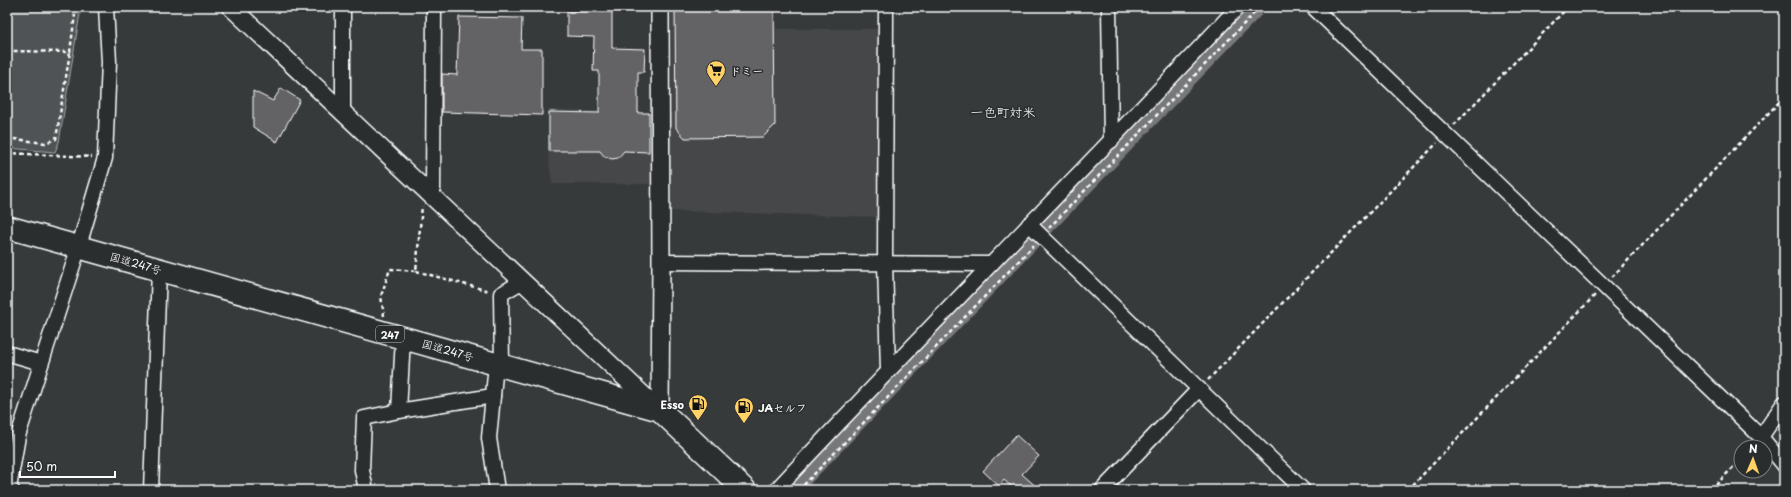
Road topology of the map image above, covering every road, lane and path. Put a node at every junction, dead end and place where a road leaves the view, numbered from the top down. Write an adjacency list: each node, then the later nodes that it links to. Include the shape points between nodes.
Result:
1 (76, 7): 14 (path)
2 (106, 7): 21 (street, via 109,62)
3 (231, 7): 16 (street)
4 (343, 7): 16 (street)
5 (434, 7): 22 (street)
6 (660, 7): 27 (street)
7 (886, 7): 28 (street)
8 (1110, 7): 19 (street)
9 (1238, 7): 19 (street)
10 (1260, 7): 25 (path)
11 (1313, 7): 17 (street)
12 (1568, 7): 17 (path)
13 (7, 49): 14 (path)
14 (70, 52): 18 (path, via 56,139 45,143)
15 (1784, 97): 33 (path)
16 (343, 112): 22 (street)
17 (1445, 134): 33 (street); 41 (path)
18 (7, 138)
19 (1111, 141): 23 (street)
20 (7, 152): 21 (path)
21 (105, 158): 26 (street)
22 (428, 192): 31 (path); 32 (street)
23 (1029, 224): 25 (street); 29 (street)
24 (7, 227): 26 (highway, 国道247号 / 247)
25 (1040, 237): 41 (street); 55 (path)
26 (79, 247): 30 (highway, 国道247号 / 247); 38 (street)
27 (661, 262): 28 (street); 44 (street)
28 (885, 263): 29 (street); 40 (street)
29 (991, 264): 40 (street)
30 (160, 270): 36 (highway, 国道247号 / 247); 50 (street)
31 (416, 271): 34 (path); 35 (path, via 390,269 381,296)
32 (523, 282): 34 (street); 44 (street)
33 (1604, 285): 46 (street); 58 (path)
34 (501, 294): 39 (street)
35 (384, 316)
36 (403, 338): 39 (highway, 国道247号 / 247); 45 (street)
37 (7, 353): 38 (street)
38 (41, 363): 49 (street, via 18,436)
39 (499, 365): 42 (street); 44 (highway, 国道247号 / 247)
40 (888, 370): 54 (street)
41 (1199, 389): 56 (street); 57 (street)
42 (493, 396): 45 (street); 52 (street, via 489,438)
43 (1784, 403): 46 (street)
44 (660, 410): 53 (highway, 国道247号 / 247)
45 (399, 411): 51 (street, via 364,418 362,470)
46 (1762, 437): 47 (street)
47 (1784, 465)
48 (1733, 467): 59 (path)
49 (9, 488)
50 (152, 490)
51 (366, 490)
52 (497, 490)
53 (746, 490)
54 (776, 490)
55 (799, 490)
56 (1102, 490)
57 (1303, 490)
58 (1408, 490)
59 (1711, 490)

